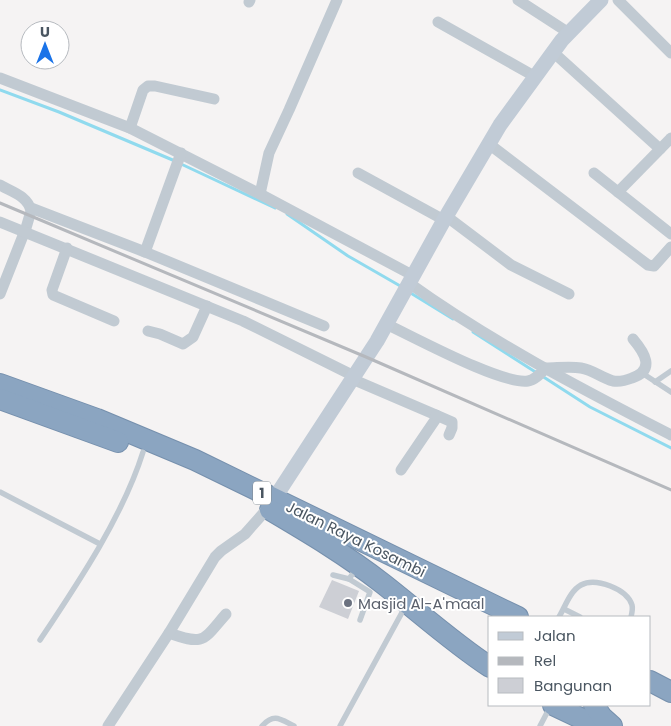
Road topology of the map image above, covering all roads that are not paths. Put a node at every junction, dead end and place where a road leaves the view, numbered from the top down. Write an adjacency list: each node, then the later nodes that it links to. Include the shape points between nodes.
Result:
1 (337, 0): 21 (street, via 269,153)
2 (518, 0): 6 (street)
3 (600, 0): 6 (street)
4 (618, 0): 8 (street)
5 (438, 22): 9 (street)
6 (570, 33): 7 (street)
7 (553, 52): 9 (street); 15 (street)
8 (671, 53)
9 (534, 76): 14 (street)
10 (0, 78): 12 (street)
11 (214, 99): 12 (street, via 148,86 143,90)
12 (130, 128): 16 (street)
13 (671, 138): 15 (street)
14 (489, 144): 23 (street); 27 (street, via 648,265 654,266)
15 (660, 149): 20 (street)
16 (179, 156): 21 (street); 29 (street)
17 (358, 173): 23 (street)
18 (594, 173): 20 (street)
19 (0, 185): 22 (street, via 21,196)
20 (618, 192): 26 (street)
21 (260, 194): 30 (street)
22 (31, 208): 25 (street); 29 (street)
23 (445, 218): 30 (street); 32 (street, via 511,265)
24 (0, 222): 25 (street)
25 (25, 231): 28 (street); 31 (street)
26 (671, 234)
27 (671, 247)
28 (67, 248): 33 (street); 34 (street, via 53,295)
29 (145, 252): 36 (street)
30 (410, 282): 35 (street); 40 (street)
31 (0, 294)
32 (569, 294)
33 (207, 306): 37 (street, via 193,337 183,344); 43 (street)
34 (114, 320)
35 (386, 324): 40 (street, via 503,377 528,381); 43 (street)
36 (324, 326)
37 (148, 331)
38 (632, 339): 41 (street, via 647,363)
39 (671, 371): 44 (lane)
40 (541, 372): 42 (street, via 580,368); 46 (street)
41 (642, 373): 42 (street, via 621,381); 44 (lane)
42 (602, 376): 46 (street)
43 (353, 377): 49 (street); 55 (street)
44 (655, 382): 47 (lane)
45 (0, 384): 55 (highway, Jalan Raya Kosambi / 1, via 132,432 195,460)
46 (589, 391): 51 (street)
47 (671, 392)
48 (0, 399): 52 (highway, Jalan Raya Kosambi / 1)
49 (436, 415): 50 (street, via 452,422); 53 (street)
50 (449, 435)
51 (671, 435)
52 (143, 452): 55 (highway, Jalan Raya Kosambi / 1); 56 (lane, via 124,500)
53 (401, 470)
54 (0, 492): 56 (lane)
55 (271, 504): 57 (highway, Jalan Raya Kosambi / 1, via 332,547); 62 (highway, Jalan Raya Kosambi / 1); 67 (street, via 245,534 221,550)
56 (100, 544): 68 (lane)
57 (354, 572): 58 (lane); 59 (highway, Jalan Raya Kosambi / 1); 66 (lane, via 370,592)
58 (333, 575)
59 (407, 603): 69 (highway, Jalan Raya Kosambi / 1); 78 (lane)
60 (564, 609): 63 (lane); 64 (lane); 65 (lane, via 579,586 600,582 623,593 632,607)
61 (226, 614): 67 (street, via 206,637 195,641)
62 (516, 616)
63 (559, 616)
64 (578, 616)
65 (631, 616)
66 (360, 620)
67 (169, 633): 75 (street)
68 (40, 640)
69 (488, 666)
70 (651, 682): 71 (highway)
71 (671, 692)
72 (551, 706): 79 (lane)
73 (554, 706): 80 (highway)
74 (595, 706): 81 (highway)
75 (108, 726)
76 (262, 726): 77 (lane, via 269,719 277,718)
77 (294, 726)
78 (340, 726)
79 (540, 726)
80 (597, 726)
81 (612, 726)

